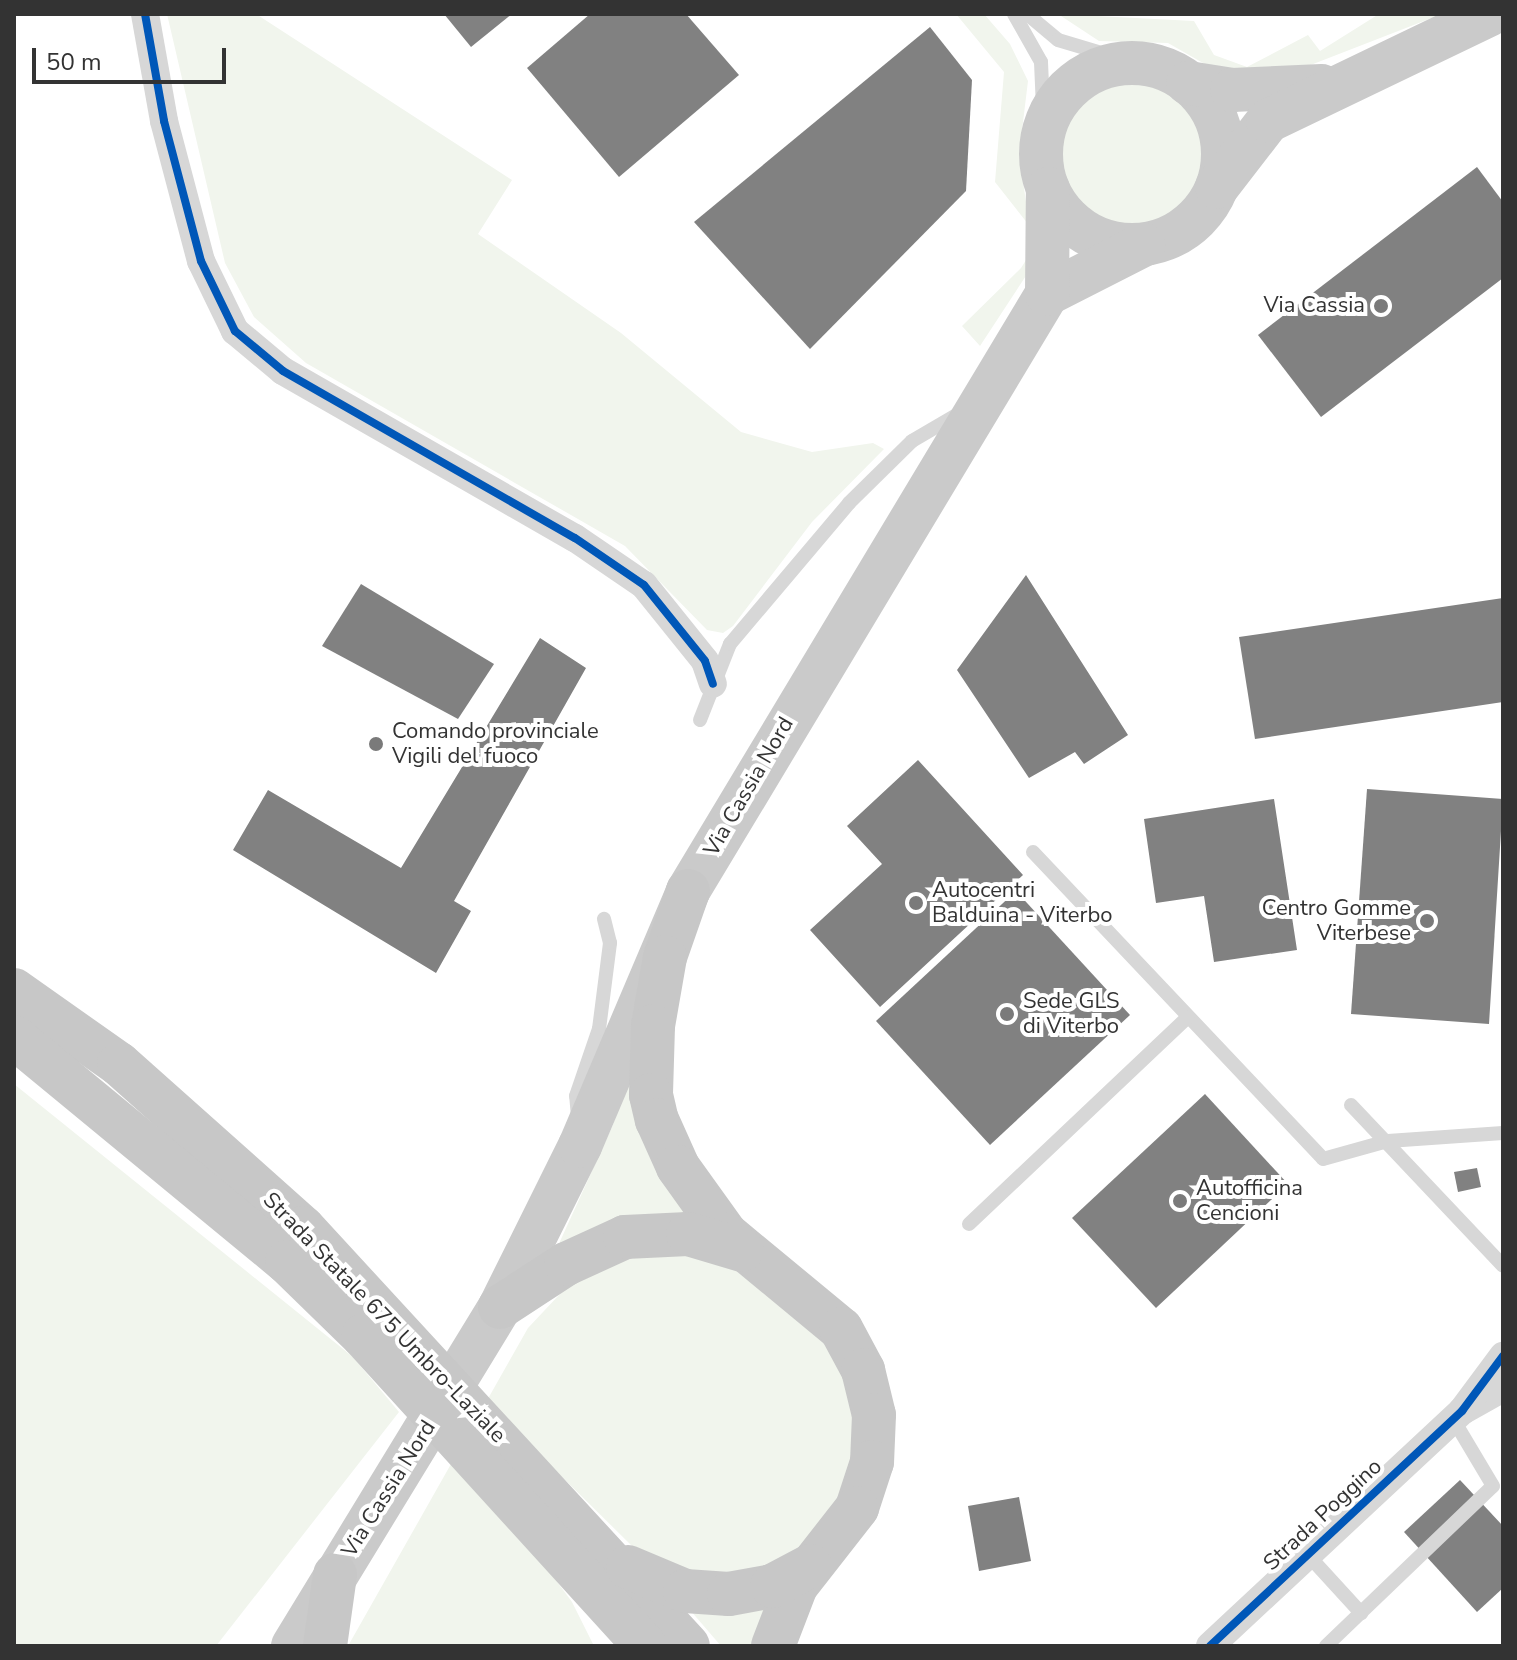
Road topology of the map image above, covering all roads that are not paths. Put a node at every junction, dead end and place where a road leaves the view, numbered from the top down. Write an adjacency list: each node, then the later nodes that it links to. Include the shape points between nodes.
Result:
1 (145, 14): 14 (street, via 164,121 201,261 235,331 283,371 575,538 644,585 705,661)
2 (1014, 14): 8 (lane, via 1041,62)
3 (1027, 14): 5 (lane, via 1058,40)
4 (1490, 14): 7 (main road)
5 (1135, 63): 6 (main road); 8 (main road, via 1081,79 1055,106)
6 (1188, 83): 7 (main road, via 1232,90); 9 (main road, via 1219,130)
7 (1332, 86): 9 (main road, via 1268,121)
8 (1044, 131): 10 (main road, via 1041,161)
9 (1216, 188): 11 (main road, via 1180,232)
10 (1048, 189): 11 (main road, via 1060,210 1087,234); 12 (main road)
11 (1143, 245): 12 (main road)
12 (1047, 294): 13 (main road, Via Cassia Nord)
13 (983, 399): 14 (lane, via 912,441 849,503 730,644); 17 (main road, Via Cassia Nord)
14 (713, 684): 15 (lane)
15 (700, 720)
16 (1033, 852): 21 (lane)
17 (688, 891): 28 (main road, Via Cassia Nord); 31 (highway, via 658,991 651,1095 666,1144 691,1189)
18 (604, 919): 28 (lane, via 610,943 599,1029 576,1096)
19 (14, 971): 23 (highway)
20 (14, 990): 23 (highway, Strada Statale 675 Umbro-Laziale)
21 (1188, 1017): 27 (lane, via 1323,1159); 30 (lane)
22 (14, 1037): 29 (highway, Strada Statale 675 Umbro-Laziale)
23 (119, 1064): 34 (highway, Strada Statale 675 Umbro-Laziale, via 303,1228)
24 (14, 1066): 29 (highway)
25 (1351, 1105): 27 (lane)
26 (1503, 1133): 27 (lane)
27 (1388, 1141): 32 (lane)
28 (580, 1146): 33 (main road, Via Cassia Nord)
29 (212, 1195): 34 (highway, Strada Statale 675 Umbro-Laziale)
30 (969, 1224)
31 (747, 1253): 33 (highway, via 688,1234 625,1237 566,1264); 41 (highway, via 841,1329 870,1392 874,1439 866,1485 845,1529)
32 (1503, 1266)
33 (492, 1319): 43 (main road, Via Cassia Nord, via 335,1575)
34 (374, 1325): 38 (highway, Strada Statale 675 Umbro-Laziale)
35 (1503, 1356): 37 (street)
36 (1503, 1388): 37 (street)
37 (1458, 1415): 40 (street, Strada Poggino); 42 (lane, via 1493,1486)
38 (530, 1502): 39 (highway, Strada Statale 675 Umbro-Laziale); 44 (highway); 45 (highway, Strada Statale 675 Umbro-Laziale)
39 (603, 1548): 41 (highway, via 662,1585 708,1594 772,1586); 46 (highway, Strada Statale 675 Umbro-Laziale)
40 (1308, 1555): 42 (lane); 48 (street, Strada Poggino)
41 (810, 1566): 47 (highway, via 784,1608)
42 (1361, 1613): 49 (lane)
43 (300, 1645)
44 (611, 1646)
45 (645, 1646)
46 (688, 1646)
47 (773, 1646)
48 (1210, 1646)
49 (1326, 1646)

